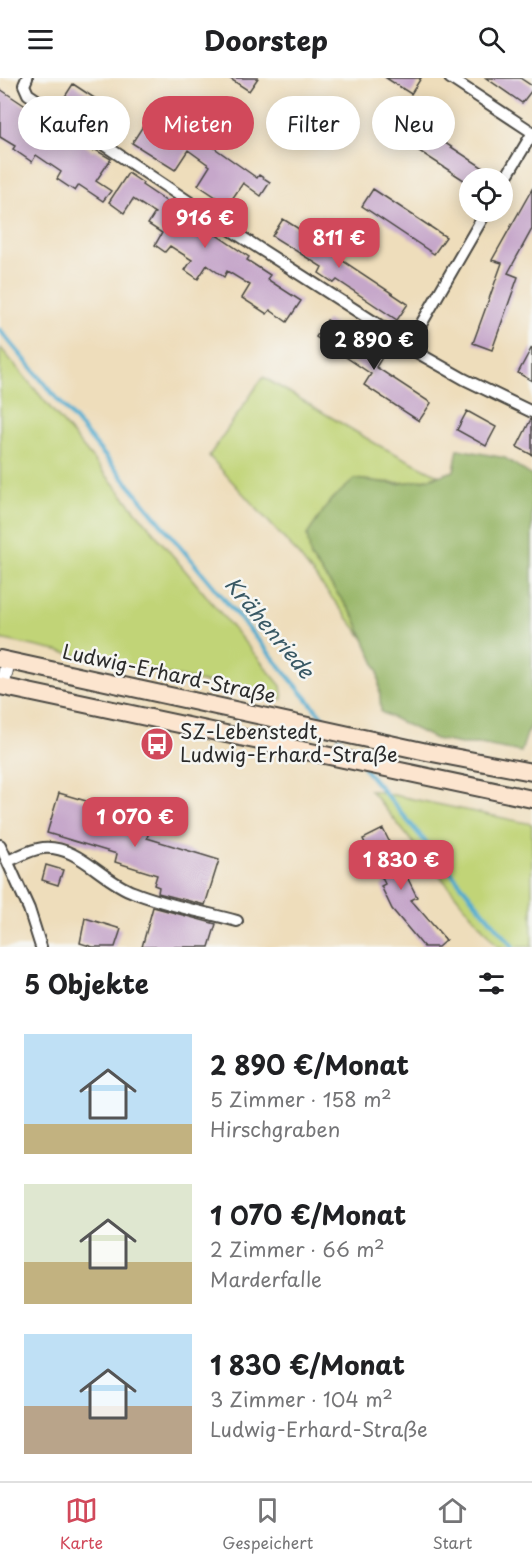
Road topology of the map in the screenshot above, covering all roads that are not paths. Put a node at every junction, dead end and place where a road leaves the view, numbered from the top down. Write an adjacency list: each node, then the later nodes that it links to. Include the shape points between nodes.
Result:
1 (27, 78): 6 (street, via 24,85 28,94)
2 (450, 78): 3 (street)
3 (532, 133): 4 (street)
4 (511, 168)
5 (480, 222): 6 (street, via 416,333)
6 (413, 347): 7 (street, via 464,379)
7 (532, 412)
8 (4, 660): 9 (street, Ludwig-Erhard-Straße); 10 (main road, Ludwig-Erhard-Straße)
9 (1, 689): 11 (main road, Ludwig-Erhard-Straße)
10 (532, 772)
11 (532, 799)
12 (0, 845): 13 (street)
13 (8, 861): 14 (street, via 42,848 55,849 74,854 132,892); 15 (street)
14 (237, 921)
15 (41, 947)

